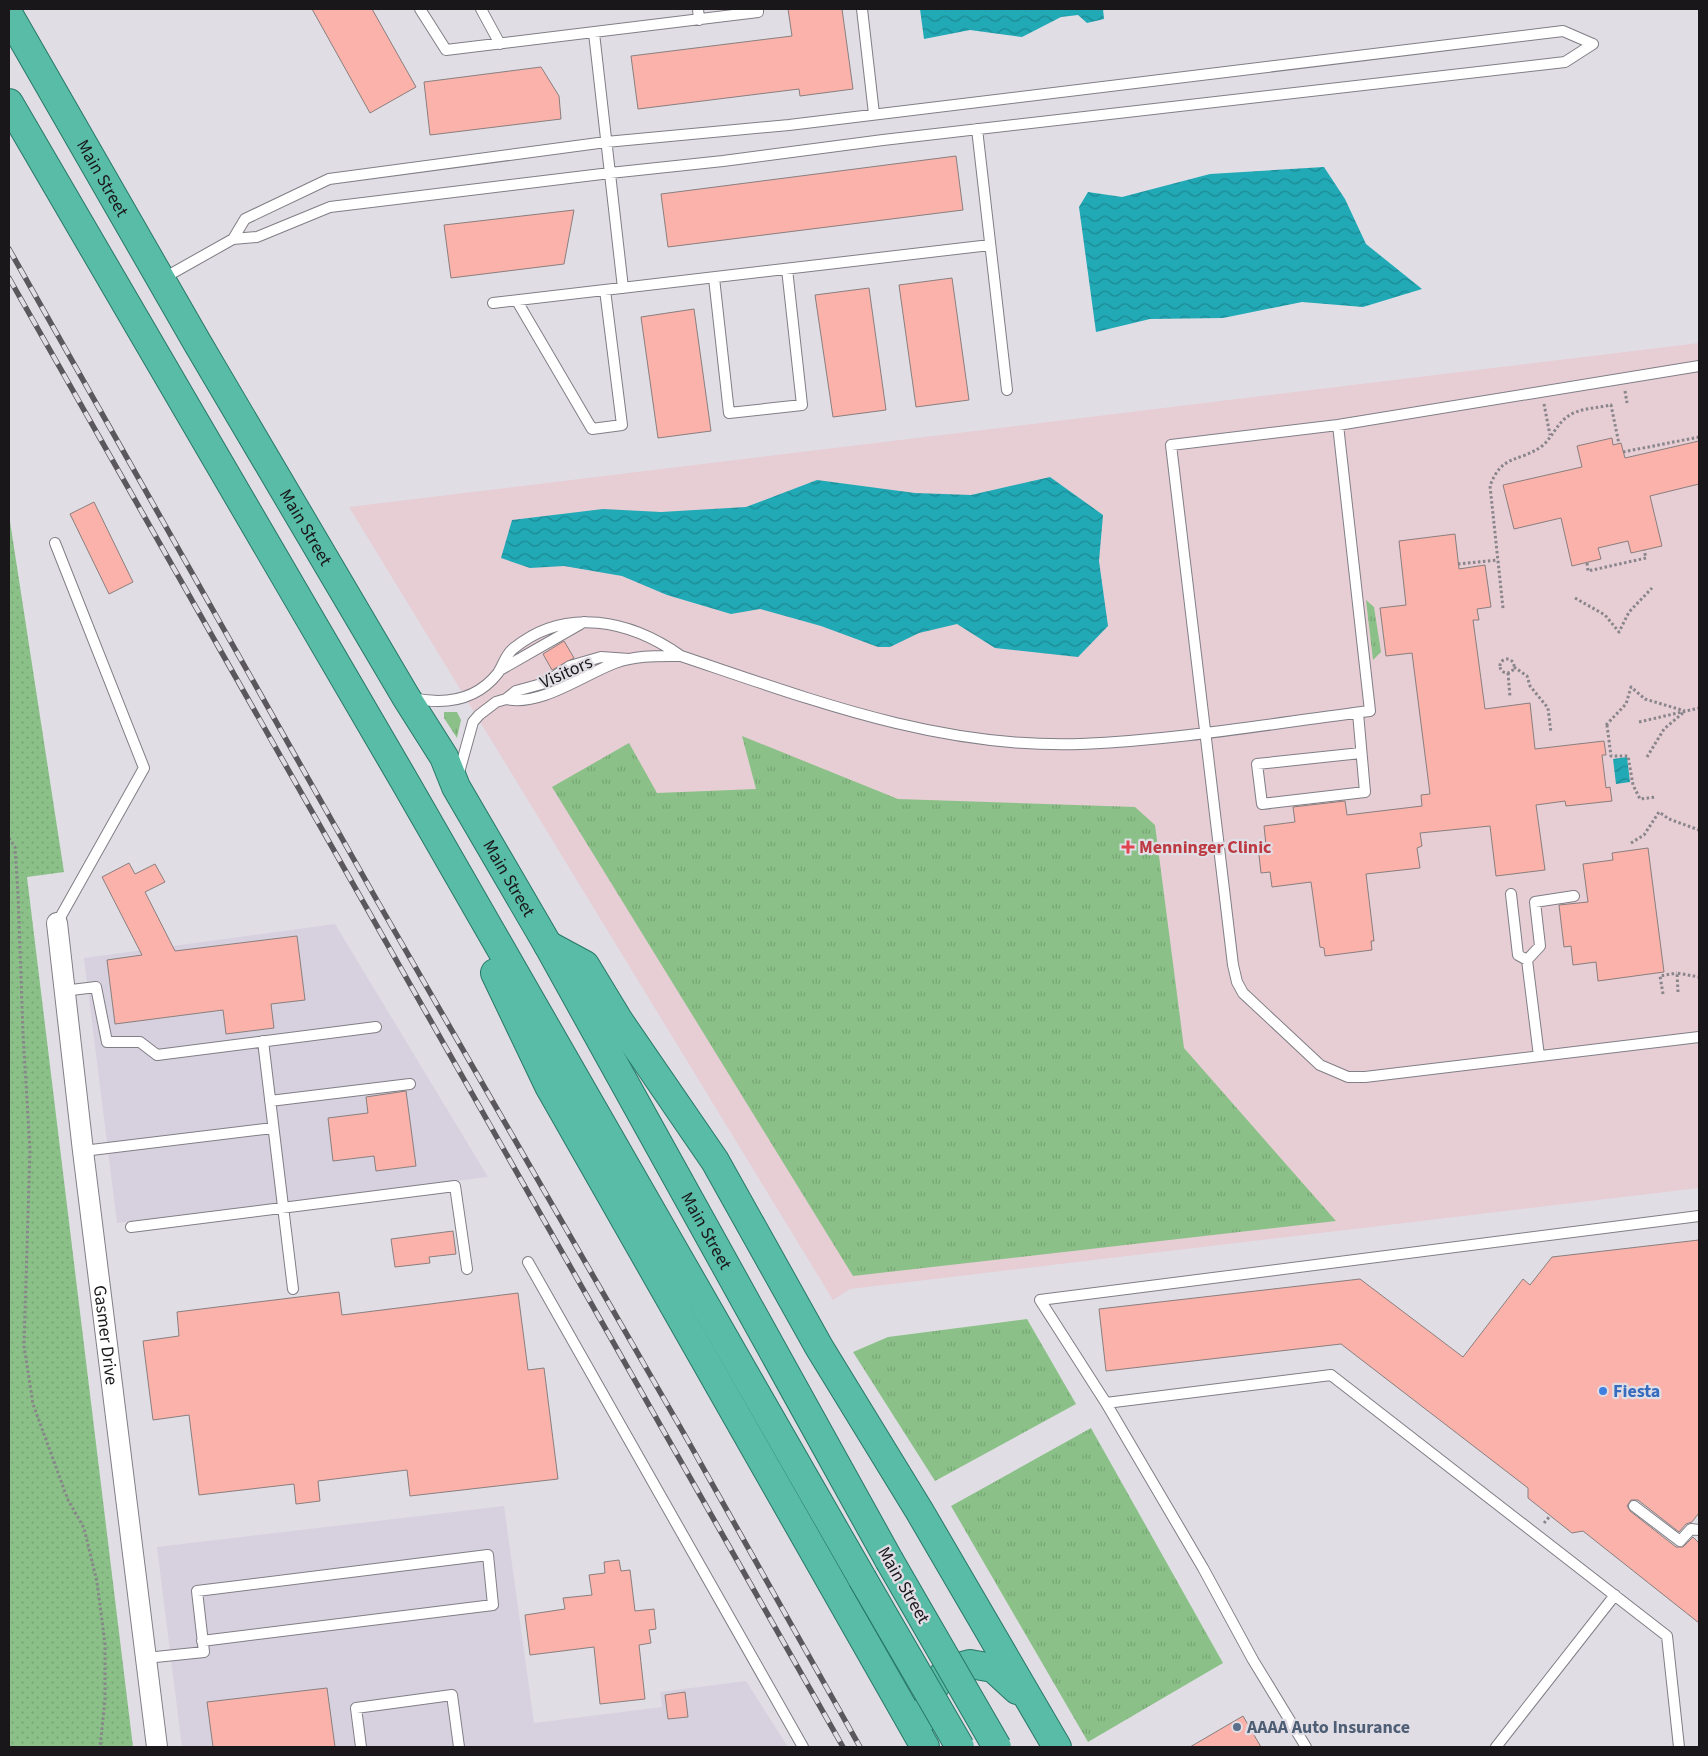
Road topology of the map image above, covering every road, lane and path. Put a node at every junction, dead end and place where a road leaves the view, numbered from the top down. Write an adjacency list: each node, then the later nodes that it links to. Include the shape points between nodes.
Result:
1 (420, 9): 9 (lane, via 446,50)
2 (481, 9): 9 (lane)
3 (698, 9): 7 (lane)
4 (758, 9): 7 (lane, via 758,12)
5 (862, 9): 11 (lane)
6 (9, 15): 19 (highway, Main Street)
7 (699, 20): 8 (lane)
8 (594, 33): 9 (lane); 13 (lane)
9 (500, 44)
10 (9, 103): 58 (highway, Main Street)
11 (874, 114): 12 (lane, via 1564,31 1593,44 1565,62); 13 (lane)
12 (978, 130): 14 (lane); 16 (lane)
13 (606, 142): 14 (lane); 15 (lane, via 330,178 244,219)
14 (610, 173): 15 (lane, via 330,208 257,237); 20 (lane)
15 (233, 239): 19 (lane)
16 (990, 245): 17 (lane); 26 (lane)
17 (787, 269): 18 (lane); 18 (lane, via 802,405 729,413)
18 (714, 278): 20 (lane)
19 (161, 280): 47 (highway, Main Street)
20 (623, 288): 21 (lane)
21 (606, 290): 22 (lane); 22 (lane, via 622,425 592,429)
22 (517, 301): 23 (lane)
23 (493, 303)
24 (1699, 366): 29 (lane)
25 (1624, 385): 28 (path)
26 (1007, 390)
27 (1543, 399): 30 (path)
28 (1627, 403)
29 (1338, 426): 52 (lane, via 1370,711); 54 (lane, via 1171,445)
30 (1551, 436): 32 (path, via 1568,416 1611,405); 36 (path, via 1544,445 1514,458 1494,475 1490,486)
31 (1699, 438): 33 (path)
32 (1619, 444)
33 (1623, 452)
34 (54, 542): 66 (lane, via 144,768)
35 (1644, 550): 37 (path, via 1646,558 1629,562 1588,571)
36 (1498, 560): 38 (path); 41 (path)
37 (1587, 563)
38 (1458, 564)
39 (1652, 588): 40 (path, via 1629,612 1619,632 1605,615)
40 (1575, 598)
41 (1503, 608)
42 (681, 656): 43 (lane); 46 (lane, via 667,646 610,624 573,622 552,627 516,646); 54 (lane, via 840,710 936,732 1080,744)
43 (629, 659): 49 (lane, via 545,695 517,702); 49 (lane, Visitors, via 601,657 588,660 570,666 545,683 516,691)
44 (1514, 667): 45 (path); 45 (path, via 1509,659 1501,662 1501,670); 55 (path, via 1527,676 1530,686 1548,708)
45 (1508, 673): 48 (path)
46 (487, 686): 47 (lane, via 453,701); 49 (lane)
47 (406, 697): 59 (highway, Main Street, via 444,757)
48 (1510, 697)
49 (501, 701): 59 (lane, Visitors, via 479,714 473,722)
50 (1699, 708): 51 (path)
51 (1684, 711): 53 (path); 57 (path, via 1664,729); 60 (path, via 1645,699 1631,687 1626,704 1606,726 1611,756 1628,756 1632,785 1640,799)
52 (1358, 713): 54 (lane); 56 (lane)
53 (1639, 722)
54 (1204, 732): 77 (lane, via 1232,965 1243,993 1320,1064 1348,1077)
55 (1551, 733)
56 (1361, 753): 56 (lane, via 1365,792 1262,804 1257,764)
57 (1647, 757)
58 (404, 782): 100 (highway, via 549,1086); 102 (highway, Main Street, bridge)
59 (456, 787): 67 (highway, Main Street)
60 (1656, 797)
61 (1699, 830): 63 (path, via 1659,812 1644,835)
62 (9, 838): 95 (path, via 15,847 30,1150 24,1346 33,1404 68,1500 84,1528 96,1582 105,1644 105,1700)
63 (1631, 843)
64 (1511, 894): 68 (lane, via 1518,955)
65 (1574, 896): 68 (lane, via 1535,902 1540,946)
66 (57, 922): 71 (street, Gasmer Drive)
67 (548, 945): 94 (highway, via 585,965 715,1162 823,1354); 103 (highway, Main Street, bridge, via 889,1560)
68 (1527, 960): 77 (lane)
69 (1677, 973): 70 (path); 72 (path); 73 (path, via 1660,976)
70 (1699, 976)
71 (63, 991): 76 (lane, via 96,987 107,1042 140,1042 157,1055); 81 (street, Gasmer Drive)
72 (1678, 992)
73 (1663, 994)
74 (376, 1027): 76 (lane)
75 (1699, 1037): 77 (lane)
76 (263, 1041): 79 (lane)
77 (1539, 1056)
78 (410, 1084): 79 (lane)
79 (270, 1101): 80 (lane)
80 (273, 1128): 81 (lane); 82 (lane)
81 (83, 1151): 93 (street, Gasmer Drive)
82 (283, 1208): 84 (lane); 86 (lane, via 455,1186); 87 (lane)
83 (1699, 1216): 88 (lane, via 1040,1300)
84 (130, 1227)
85 (528, 1262): 99 (lane)
86 (467, 1270)
87 (293, 1289)
88 (1106, 1403): 91 (lane, via 1331,1375); 105 (lane)
89 (1634, 1506): 90 (lane, via 1680,1541 1692,1529)
90 (1699, 1530)
91 (1614, 1595): 106 (lane); 107 (lane, via 1667,1636)
92 (202, 1641): 92 (lane, via 493,1605 488,1555 197,1591); 93 (lane, via 204,1652)
93 (146, 1658): 96 (street, Gasmer Drive)
94 (1032, 1704): 101 (highway, via 994,1668 970,1664 947,1670 932,1690 924,1726); 104 (highway)
95 (100, 1747)
96 (158, 1747)
97 (361, 1747): 98 (lane, via 356,1708 452,1696)
98 (459, 1747)
99 (803, 1747)
100 (924, 1747)
101 (933, 1747)
102 (960, 1747)
103 (997, 1747)
104 (1057, 1747)
105 (1306, 1747)
106 (1496, 1747)
107 (1679, 1747)

